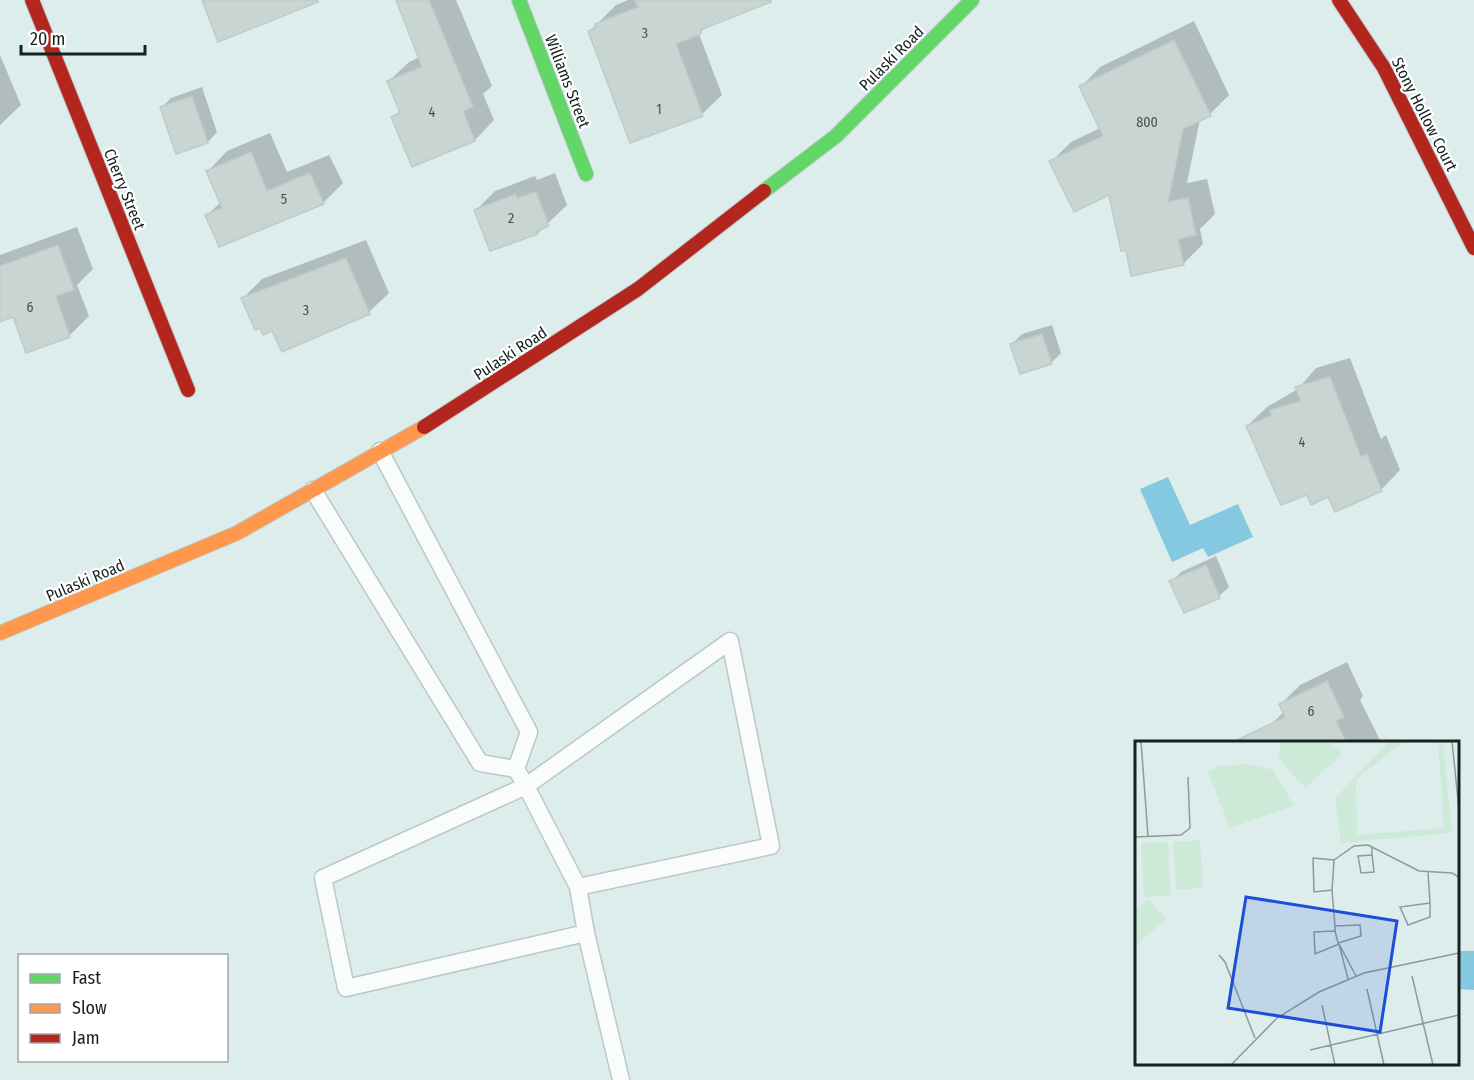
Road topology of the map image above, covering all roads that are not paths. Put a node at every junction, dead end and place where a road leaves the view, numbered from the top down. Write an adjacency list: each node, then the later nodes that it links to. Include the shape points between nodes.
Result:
1 (32, 0): 7 (main road, Cherry Street)
2 (519, 0): 5 (main road, Williams Street)
3 (972, 0): 8 (main road, Pulaski Road, via 836,136 648,282 444,415)
4 (1339, 0): 6 (main road, Stony Hollow Court, via 1384,68)
5 (586, 174)
6 (1474, 248)
7 (188, 390)
8 (380, 451): 9 (main road, Pulaski Road); 11 (lane, via 529,732)
9 (313, 490): 10 (main road, Pulaski Road, via 237,533); 11 (lane, via 480,763)
10 (0, 633)
11 (516, 769): 12 (lane)
12 (526, 786): 13 (lane); 13 (lane, via 730,641 771,846); 14 (lane, via 323,878 346,988)
13 (578, 887): 14 (lane)
14 (586, 933): 15 (lane)
15 (621, 1080)

